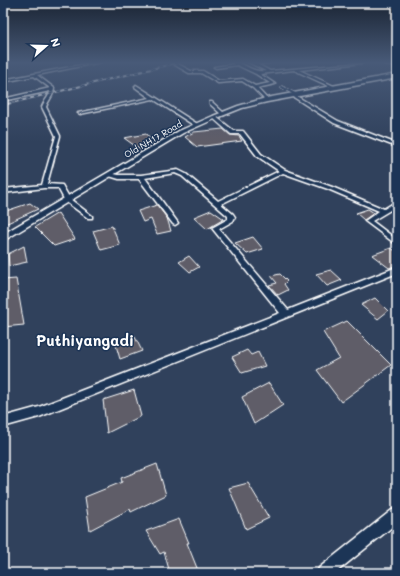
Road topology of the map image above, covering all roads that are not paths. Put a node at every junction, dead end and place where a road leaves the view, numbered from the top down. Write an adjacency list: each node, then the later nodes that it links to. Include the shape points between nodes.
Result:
1 (52, 89): 8 (street); 18 (street, via 44,107 58,136)
2 (140, 89): 7 (street)
3 (256, 89): 9 (street)
4 (285, 89): 6 (lane)
5 (327, 89): 6 (main road, Old NH17 Road)
6 (294, 94): 9 (main road, Old NH17 Road); 14 (street, via 336,122)
7 (154, 98): 11 (street); 13 (street)
8 (3, 100)
9 (266, 100): 12 (main road, Old NH17 Road)
10 (211, 104): 12 (street)
11 (80, 114)
12 (219, 116): 13 (main road, Old NH17 Road); 15 (street, via 233,133 241,132 259,155)
13 (198, 125): 16 (main road, Old NH17 Road, via 181,132)
14 (397, 146)
15 (283, 171): 21 (street); 23 (street)
16 (109, 175): 17 (street); 20 (main road, Old NH17 Road)
17 (142, 177): 21 (street, via 176,171); 25 (street)
18 (44, 186): 19 (street); 20 (street, via 60,186)
19 (3, 191)
20 (67, 200): 24 (street); 26 (main road, Old NH17 Road)
21 (218, 203): 29 (street, via 232,218 215,228)
22 (397, 203): 23 (street)
23 (384, 211): 27 (street, via 368,221)
24 (90, 217)
25 (176, 223)
26 (3, 238)
27 (397, 243)
28 (397, 270): 29 (street)
29 (286, 314): 30 (street, via 40,412)
30 (3, 422)
31 (397, 515): 32 (street)
32 (324, 573)

